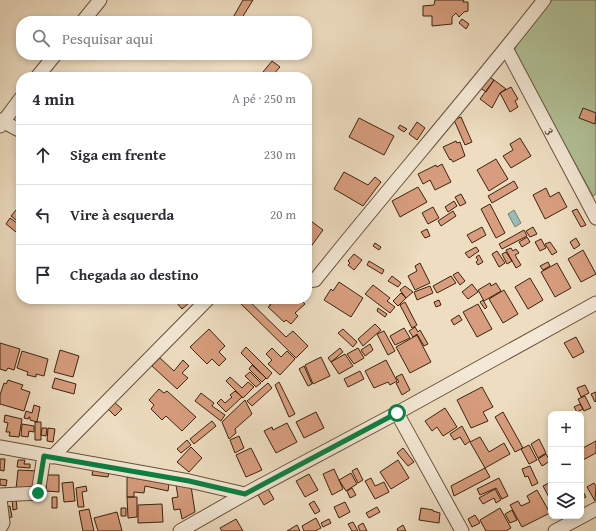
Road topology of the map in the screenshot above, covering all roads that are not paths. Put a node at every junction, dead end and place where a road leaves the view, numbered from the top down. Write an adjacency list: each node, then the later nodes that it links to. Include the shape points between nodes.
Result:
1 (100, 0): 3 (street)
2 (544, 0): 4 (street)
3 (87, 16)
4 (506, 48): 10 (street, 3); 11 (street, via 315,280)
5 (52, 60): 6 (street)
6 (41, 72)
7 (16, 104): 8 (street)
8 (1, 122): 9 (street)
9 (16, 129)
10 (595, 216)
11 (312, 280)
12 (596, 302): 14 (street)
13 (203, 304): 16 (street)
14 (397, 413): 17 (street); 23 (street)
15 (0, 447): 16 (street)
16 (48, 456): 17 (street, via 189,481); 18 (street, via 38,493)
17 (245, 494): 22 (street)
18 (0, 495)
19 (0, 499): 21 (street, via 3,523)
20 (596, 509): 24 (street)
21 (0, 528)
22 (180, 531)
23 (462, 531)
24 (555, 531)

